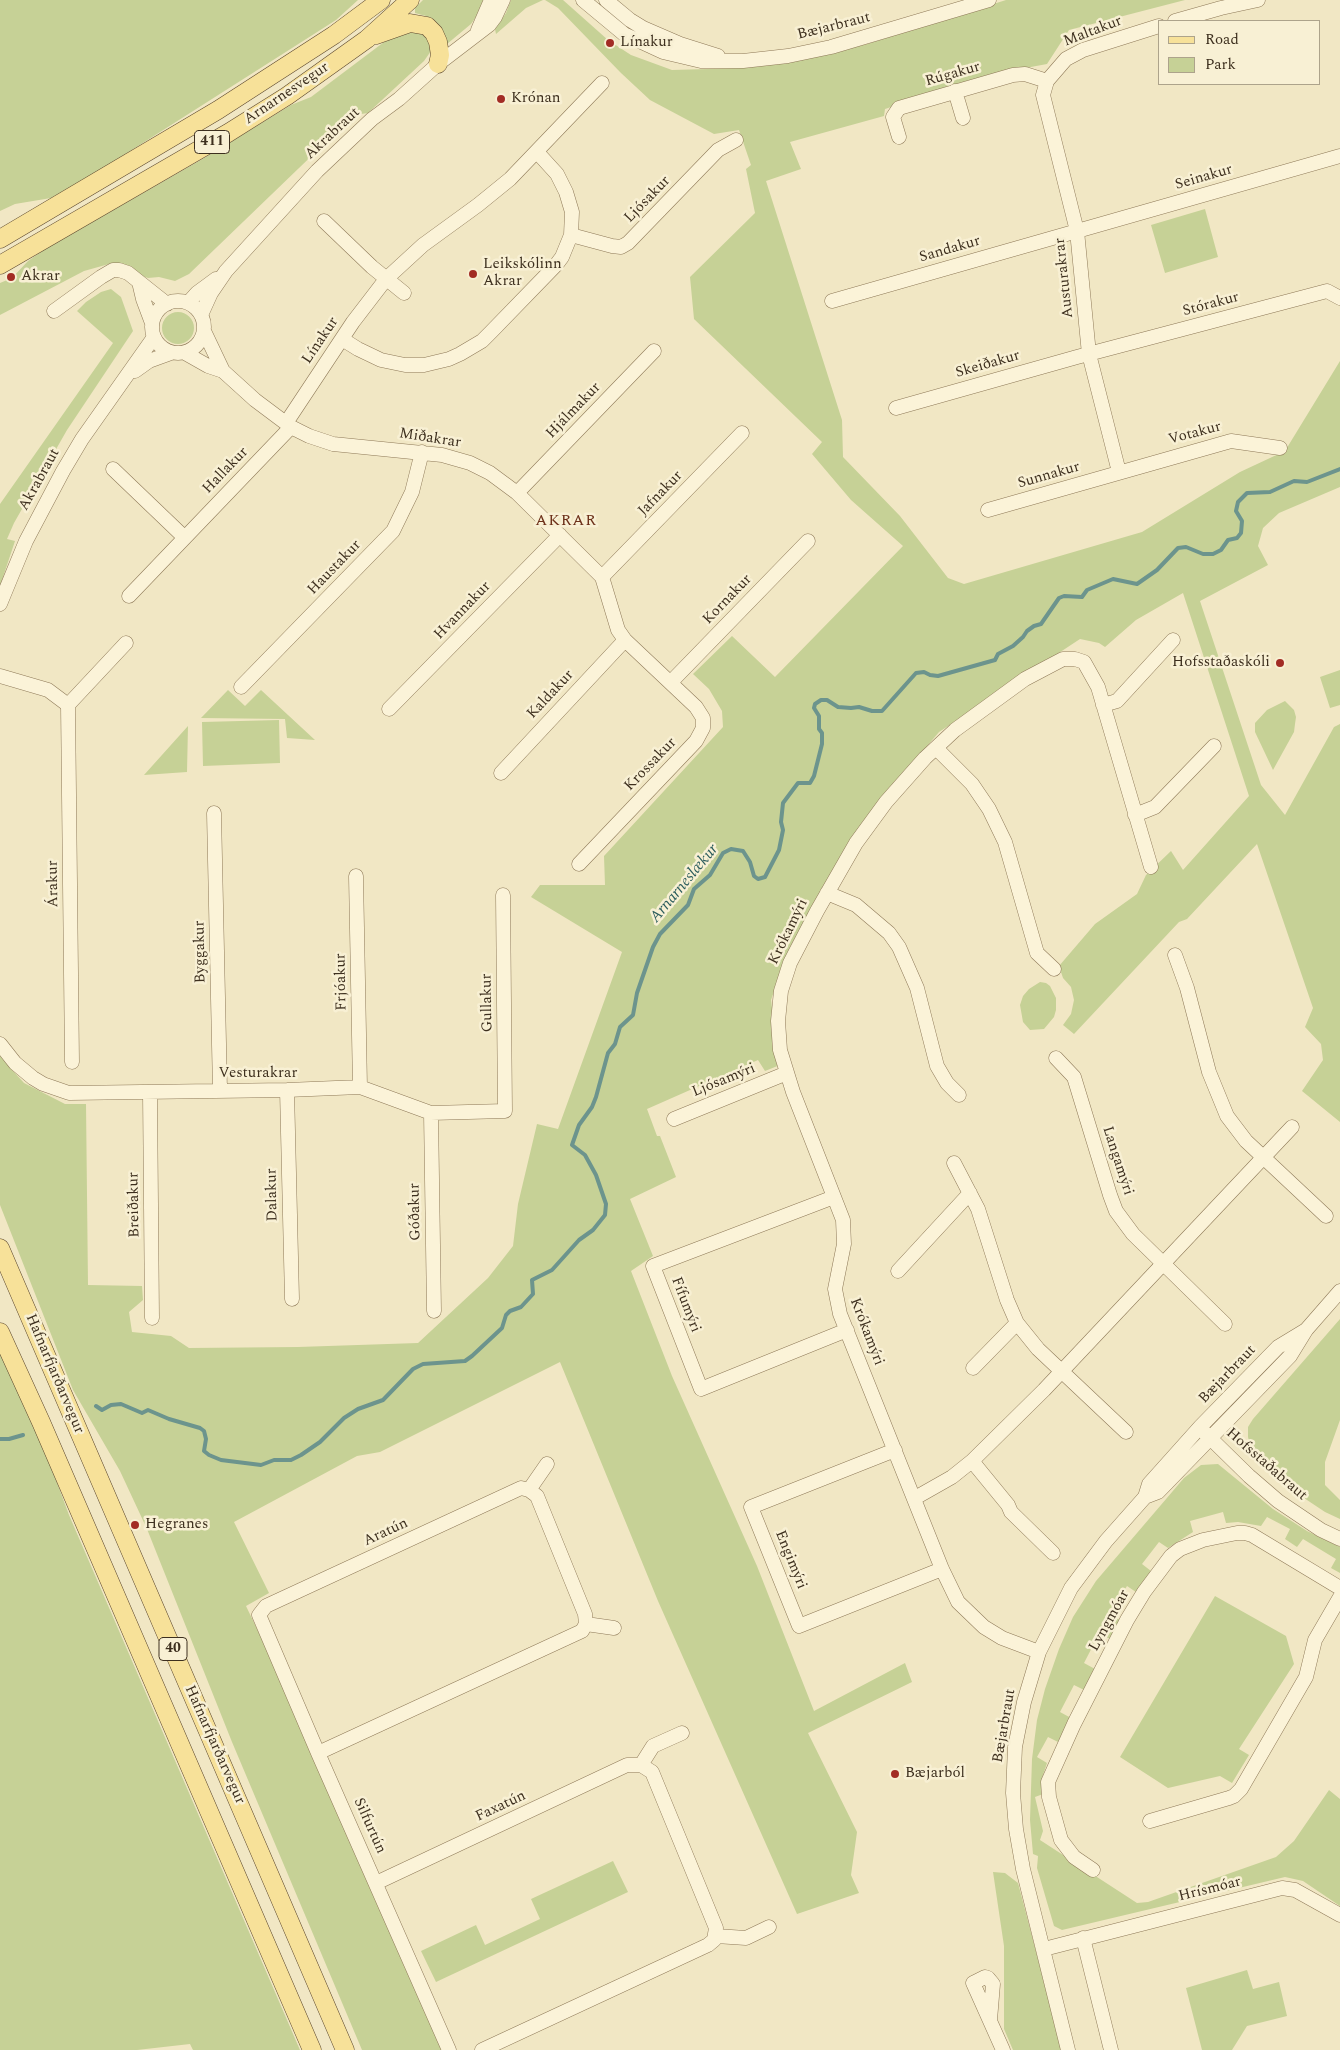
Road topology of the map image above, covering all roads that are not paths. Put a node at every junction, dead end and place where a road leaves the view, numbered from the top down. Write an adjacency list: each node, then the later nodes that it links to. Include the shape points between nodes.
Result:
1 (382, 0): 26 (main road, Arnarnesvegur / 411, via 226,106)
2 (410, 0): 12 (main road, Arnarnesvegur / 411)
3 (491, 0): 11 (street, Akrabraut)
4 (503, 0): 11 (street, Akrabraut, via 495,17)
5 (582, 0): 13 (street, Bæjarbraut, via 624,34 663,52 701,61)
6 (606, 0): 13 (street, Bæjarbraut, via 630,20 669,40 705,53)
7 (989, 0): 13 (street, Bæjarbraut, via 832,47)
8 (1258, 0): 9 (street)
9 (1178, 20)
10 (1158, 26): 15 (street, Maltakur, via 1075,54 1060,64)
11 (476, 35): 14 (street, Akrabraut)
12 (367, 39): 14 (main road, via 410,23 424,25 431,29 438,42); 27 (main road, Arnarnesvegur / 411, via 243,124)
13 (743, 61)
14 (438, 64): 28 (street, Akrabraut, via 337,151)
15 (1047, 81): 17 (street, Rúgakur, via 1013,74); 24 (street, Austurakrar, via 1043,95)
16 (602, 83): 21 (street, Línakur)
17 (955, 91): 18 (street); 19 (street, Rúgakur, via 896,110 893,121)
18 (963, 118)
19 (899, 137)
20 (736, 140): 25 (street, Ljósakur, via 718,150 628,243 621,247 612,246)
21 (537, 152): 25 (street, via 557,174 566,192 572,212); 29 (street, Línakur, via 494,193 423,245)
22 (1340, 156): 24 (street, Seinakur)
23 (324, 221): 29 (street)
24 (1076, 231): 33 (street, Sandakur); 43 (street, Austurakrar)
25 (571, 235): 40 (street, via 562,257 550,272 482,341 460,354 437,363 405,365 381,360)
26 (0, 239)
27 (0, 264)
28 (226, 271): 34 (street, Akrabraut); 37 (street, Akrabraut)
29 (386, 279): 31 (street); 40 (street, Línakur)
30 (139, 282): 35 (street); 36 (street, via 124,270 114,270); 38 (street)
31 (404, 294)
32 (1340, 298): 43 (street, Stórakur, via 1328,291)
33 (832, 301)
34 (188, 303): 35 (street); 37 (street)
35 (167, 304): 38 (street, via 160,309)
36 (54, 311)
37 (201, 315): 39 (street)
38 (153, 330): 42 (street, via 158,344); 45 (street, Akrabraut)
39 (204, 331): 42 (street, via 198,345); 44 (street, Miðakrar)
40 (342, 339): 47 (street, Línakur)
41 (654, 351): 53 (street, Hjálmakur)
42 (178, 353): 44 (street, Miðakrar); 45 (street, Akrabraut, via 150,360)
43 (1089, 354): 46 (street, Skeiðakur); 52 (street, Austurakrar)
44 (223, 371): 47 (street, Miðakrar)
45 (125, 380): 60 (street, Akrabraut, via 82,439 48,496)
46 (896, 408)
47 (288, 425): 50 (street, Miðakrar, via 333,444); 56 (street, Hallakur)
48 (742, 433): 58 (street, Jafnakur)
49 (1280, 448): 52 (street, Votakur, via 1231,441)
50 (422, 452): 53 (street, Miðakrar, via 470,463); 66 (street, Haustakur, via 412,492 393,531)
51 (113, 469): 56 (street)
52 (1119, 472): 54 (street, Sunnakur)
53 (517, 493): 55 (street, Miðakrar)
54 (988, 510)
55 (560, 534): 58 (street, Miðakrar); 69 (street, Hvannakur)
56 (184, 537): 59 (street, Hallakur)
57 (808, 541): 65 (street, Kornakur)
58 (602, 577): 61 (street, Miðakrar, via 618,630)
59 (129, 596)
60 (0, 604)
61 (625, 640): 65 (street, Miðakrar); 72 (street, Kaldakur)
62 (1173, 640): 68 (street, via 1117,701)
63 (126, 643): 67 (street)
64 (0, 676): 67 (street, via 48,690)
65 (671, 682): 75 (street, Krossakur, via 701,714 703,728 699,737)
66 (241, 687)
67 (68, 705): 84 (street, Árakur)
68 (1103, 705): 71 (street, Krókamýri, via 1098,687 1084,662 1063,659 1018,684); 74 (street, Krókamýri)
69 (389, 709)
70 (1214, 746): 74 (street, via 1162,802)
71 (936, 748): 78 (street, Krókamýri, via 870,822); 81 (street, via 972,784 989,809 1005,842 1037,953)
72 (500, 773)
73 (214, 812): 87 (street, Byggakur)
74 (1136, 815): 76 (street, Krókamýri)
75 (579, 864)
76 (1151, 867)
77 (356, 876): 86 (street, Frjóakur)
78 (827, 893): 85 (street, Krókamýri, via 790,963 781,991 778,1035); 90 (street, Krókamýri, via 856,905 889,933 899,947 917,988 937,1066)
79 (503, 895): 91 (street, Gullakur)
80 (1174, 956): 95 (street, via 1187,988 1209,1072 1227,1116)
81 (1054, 969)
82 (0, 1044): 89 (street, Vesturakrar, via 15,1063 38,1081 69,1093)
83 (1056, 1058): 101 (street, Langamýri, via 1074,1077 1116,1211)
84 (72, 1062)
85 (787, 1073): 93 (street, Ljósamýri); 98 (street, Krókamýri)
86 (360, 1087): 88 (street, Vesturakrar); 92 (street, Vesturakrar)
87 (220, 1090): 88 (street, Vesturakrar); 89 (street, Vesturakrar)
88 (287, 1090): 104 (street, Dalakur)
89 (150, 1092): 106 (street, Breiðakur)
90 (958, 1094)
91 (505, 1111): 92 (street, Vesturakrar)
92 (430, 1113): 105 (street, Góðakur)
93 (674, 1119)
94 (1292, 1127): 95 (street)
95 (1264, 1158): 99 (street); 101 (street)
96 (954, 1163): 97 (street)
97 (970, 1193): 102 (street); 107 (street)
98 (834, 1197): 109 (street, Krókamýri, via 844,1220 844,1244 835,1281 835,1297); 109 (street, Fífumýri, via 653,1266 701,1389)
99 (1326, 1216)
100 (0, 1248): 145 (main road, Hafnarfjarðarvegur / 40)
101 (1163, 1265): 108 (street, Langamýri); 113 (street)
102 (898, 1270)
103 (1340, 1291): 110 (street, Bæjarbraut)
104 (292, 1299)
105 (434, 1311)
106 (152, 1318)
107 (1017, 1323): 112 (street); 113 (street)
108 (1225, 1324)
109 (847, 1330): 117 (street, Krókamýri)
110 (1306, 1330): 114 (street, Bæjarbraut, via 1278,1347); 116 (street, Bæjarbraut, via 1290,1356)
111 (0, 1332): 144 (main road, Hafnarfjarðarvegur / 40)
112 (973, 1368)
113 (1062, 1371): 115 (street); 118 (street)
114 (1200, 1427): 116 (street, Hofsstaðabraut); 121 (street, Bæjarbraut, via 1149,1484)
115 (1126, 1432)
116 (1211, 1438): 121 (street, Bæjarbraut, via 1158,1492); 123 (street, Hofsstaðabraut, via 1278,1501)
117 (895, 1450): 122 (street, Krókamýri); 125 (street, Engimýri, via 751,1507 799,1626)
118 (972, 1461): 122 (street, via 952,1477); 124 (street, via 1011,1512)
119 (546, 1464): 120 (street)
120 (529, 1490): 128 (street, Aratún, via 521,1488 266,1606); 129 (street, via 537,1496 585,1614)
121 (1145, 1497): 131 (street, Bæjarbraut, via 1106,1541 1072,1588)
122 (914, 1498): 125 (street, Krókamýri)
123 (1340, 1539)
124 (1053, 1553)
125 (942, 1569): 131 (street, Krókamýri, via 958,1602 984,1627)
126 (1340, 1588): 136 (street, Lyngmóar, via 1252,1535 1237,1533 1203,1540 1171,1556 1127,1620 1048,1782 1049,1797 1062,1840 1074,1857)
127 (1340, 1597): 135 (street, via 1316,1640 1306,1677 1241,1789 1229,1798)
128 (259, 1615): 133 (street, Silfurtún)
129 (586, 1624): 130 (street); 133 (street, via 578,1634)
130 (614, 1628)
131 (1038, 1652): 142 (street, Bæjarbraut, via 1016,1740 1013,1793 1023,1869)
132 (682, 1733): 134 (street, via 653,1746)
133 (318, 1753): 137 (street, Silfurtún)
134 (641, 1765): 137 (street, Faxatún, via 627,1765); 140 (street, via 652,1772 714,1923)
135 (1150, 1821)
136 (1093, 1870)
137 (376, 1883): 146 (street, Silfurtún)
138 (1340, 1915): 141 (street, Hrísmóar, via 1295,1890 1282,1888)
139 (769, 1927): 140 (street, via 746,1938)
140 (716, 1936): 147 (street, via 708,1945)
141 (1083, 1938): 142 (street, Hrísmóar); 150 (street)
142 (1044, 1949): 149 (street, Bæjarbraut)
143 (990, 2020): 148 (street)
144 (312, 2050)
145 (345, 2050)
146 (449, 2050)
147 (482, 2050)
148 (1003, 2050)
149 (1068, 2050)
150 (1111, 2050)

